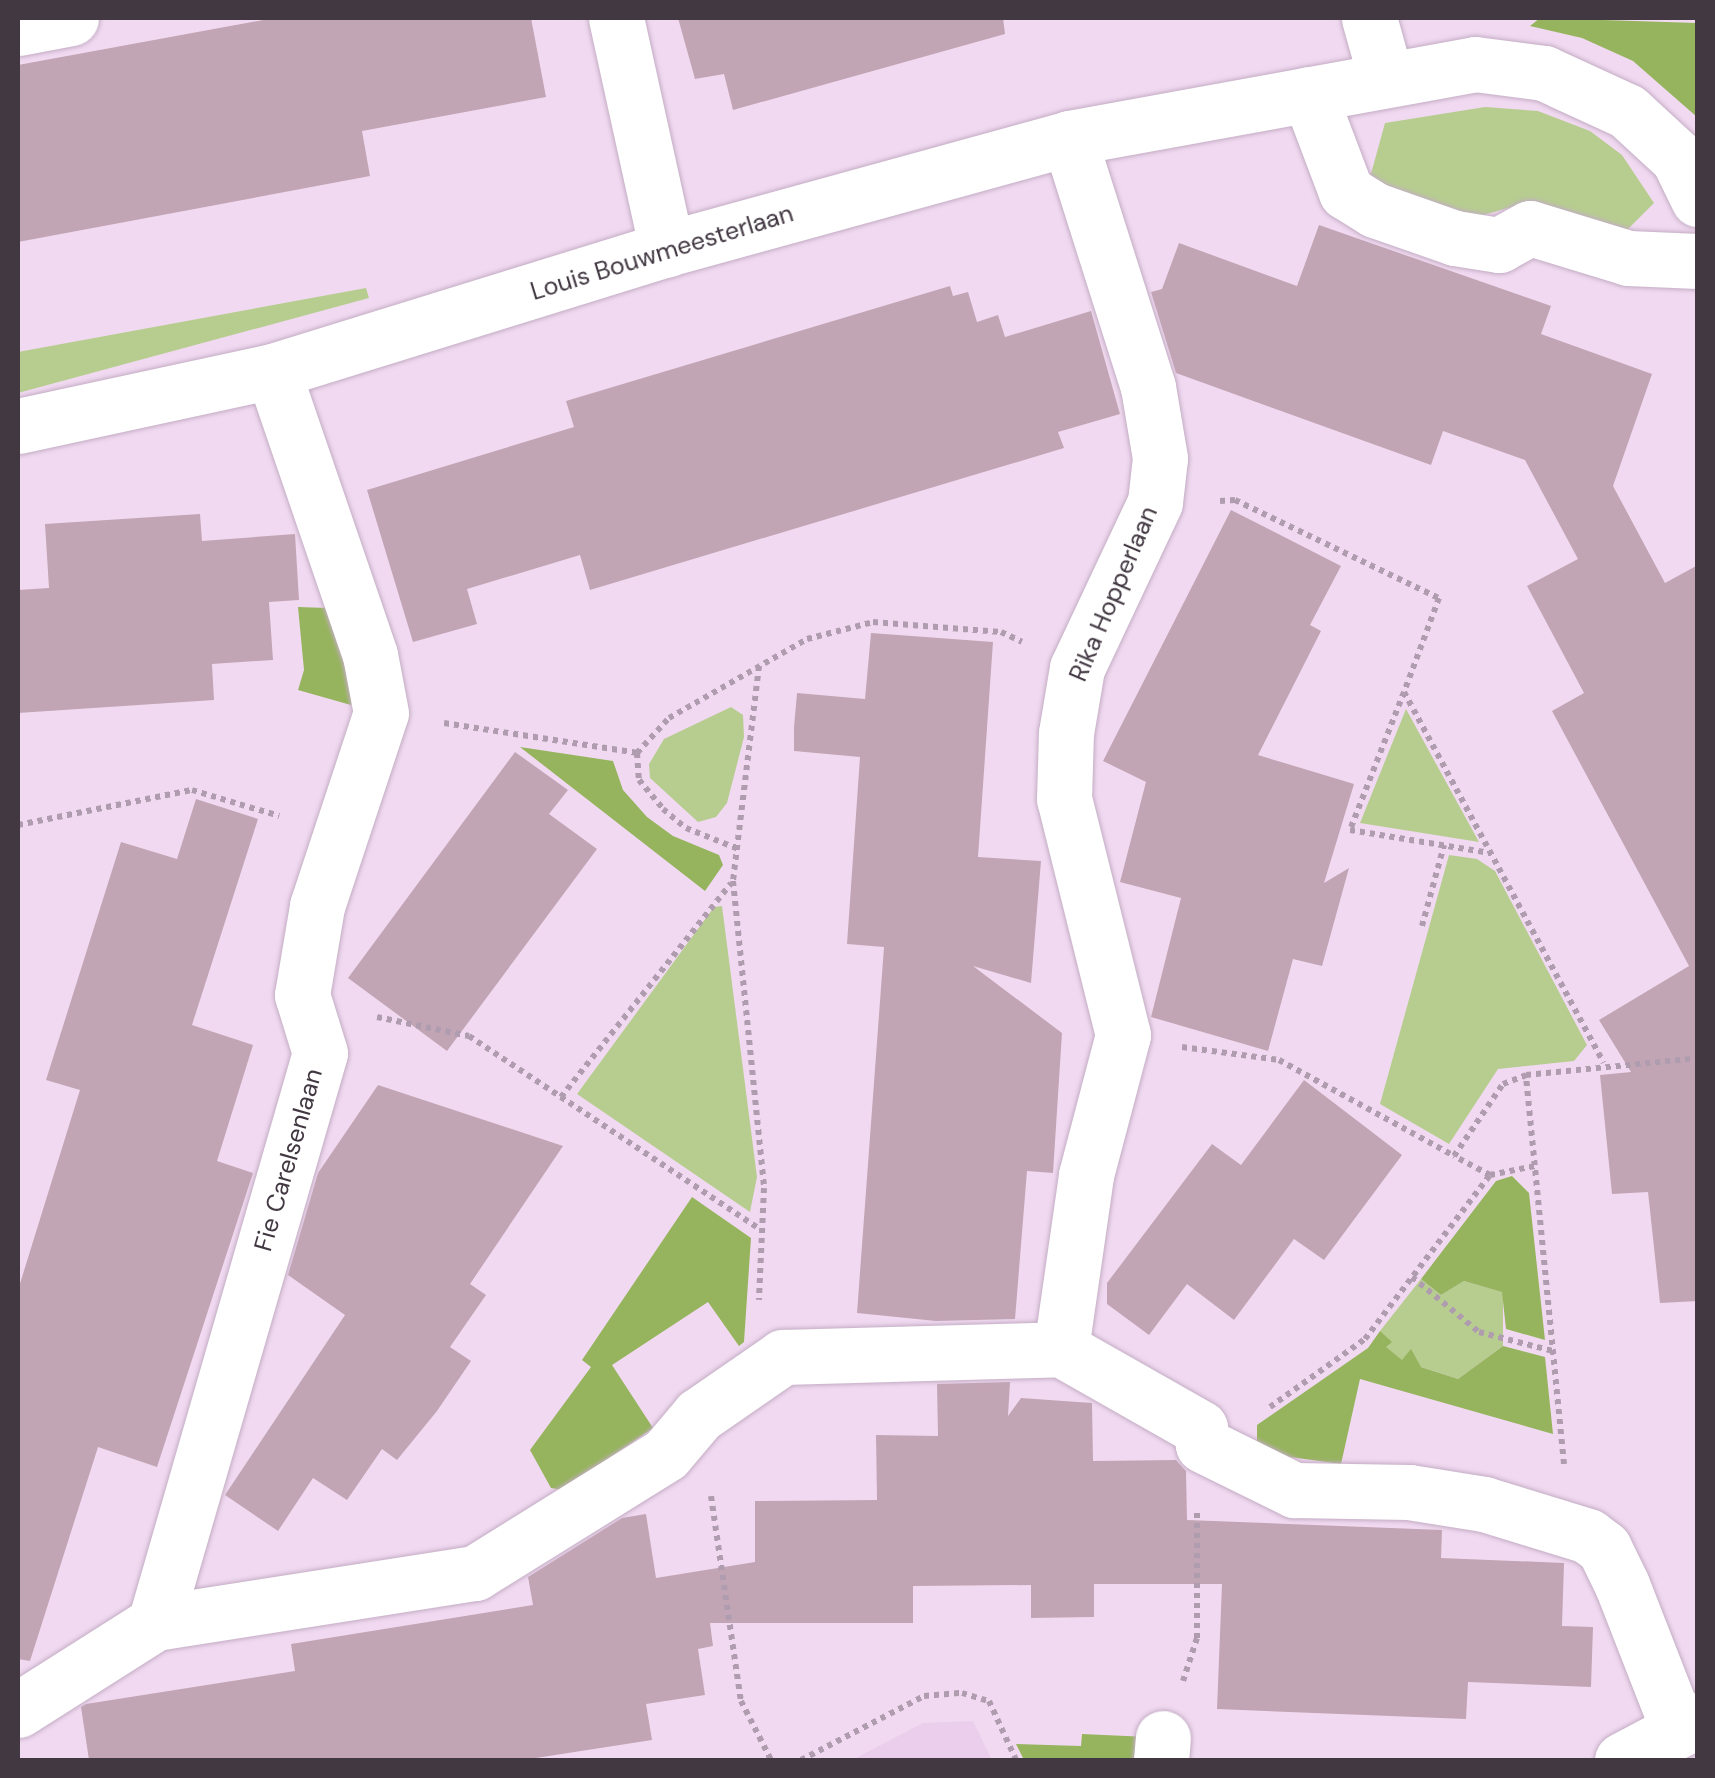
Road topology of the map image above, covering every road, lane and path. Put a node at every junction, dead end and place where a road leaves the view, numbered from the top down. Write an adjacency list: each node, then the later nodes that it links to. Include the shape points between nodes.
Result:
1 (71, 18): 4 (street)
2 (616, 18): 9 (street)
3 (1369, 18): 5 (street)
4 (18, 28)
5 (1386, 80): 6 (street, Louis Bouwmeesterlaan); 8 (street, Louis Bouwmeesterlaan, via 1475,64 1544,73 1590,88 1627,111 1678,158)
6 (1309, 94): 7 (street, Louis Bouwmeesterlaan); 10 (street, via 1346,192 1375,210 1456,238 1500,244 1530,228 1628,258)
7 (1069, 138): 9 (street, Louis Bouwmeesterlaan); 13 (street, Rika Hopperlaan, via 1148,387 1160,458)
8 (1698, 199)
9 (667, 250): 11 (street, Louis Bouwmeesterlaan)
10 (1698, 261)
11 (274, 371): 12 (street, Louis Bouwmeesterlaan); 17 (street, Fie Carelsenlaan, via 370,655)
12 (18, 426)
13 (1155, 502): 15 (street, Rika Hopperlaan); 16 (path, via 1235,500 1440,598)
14 (759, 665): 15 (path, via 806,639 872,622 1001,632); 18 (path, via 669,718); 22 (path)
15 (1078, 668): 27 (street, Rika Hopperlaan, via 1066,733 1064,799)
16 (1404, 692): 21 (path, via 1350,830); 23 (path)
17 (380, 713): 18 (path); 20 (street, Fie Carelsenlaan)
18 (638, 754): 22 (path, via 640,780 663,808 686,828)
19 (18, 826): 20 (path, via 192,790)
20 (343, 834): 26 (street, Fie Carelsenlaan, via 317,906)
21 (1444, 845): 23 (path); 25 (path)
22 (741, 850): 24 (path)
23 (1491, 854): 29 (path)
24 (733, 881): 31 (path); 35 (path, via 764,1188)
25 (1422, 926)
26 (302, 994): 31 (path, via 395,1023 469,1036); 43 (street, Fie Carelsenlaan, via 320,1053)
27 (1123, 1034): 32 (path, via 1279,1060); 37 (street, Rika Hopperlaan, via 1086,1175)
28 (1698, 1058): 29 (path)
29 (1604, 1063): 30 (path)
30 (1526, 1075): 32 (path, via 1503,1084); 33 (path)
31 (562, 1098): 35 (path)
32 (1454, 1156): 34 (path)
33 (1535, 1166): 34 (path); 38 (path)
34 (1490, 1175): 36 (path)
35 (760, 1230): 39 (path, via 759,1325)
36 (1412, 1277): 38 (path, via 1479,1332); 41 (path, via 1365,1340 1260,1414)
37 (1061, 1348): 39 (street); 41 (street)
38 (1553, 1351): 42 (path)
39 (784, 1357): 40 (street)
40 (700, 1414): 43 (street, via 666,1454 475,1573); 47 (path, via 741,1701)
41 (1201, 1436): 42 (street, via 1294,1490 1409,1492); 46 (path, via 1198,1638)
42 (1566, 1528): 45 (street, via 1604,1548)
43 (155, 1624): 44 (street)
44 (18, 1710)
45 (1688, 1724): 50 (street)
46 (1162, 1749)
47 (772, 1760)
48 (801, 1760): 49 (path, via 924,1696 962,1693 988,1701)
49 (1016, 1760)
50 (1622, 1760)

